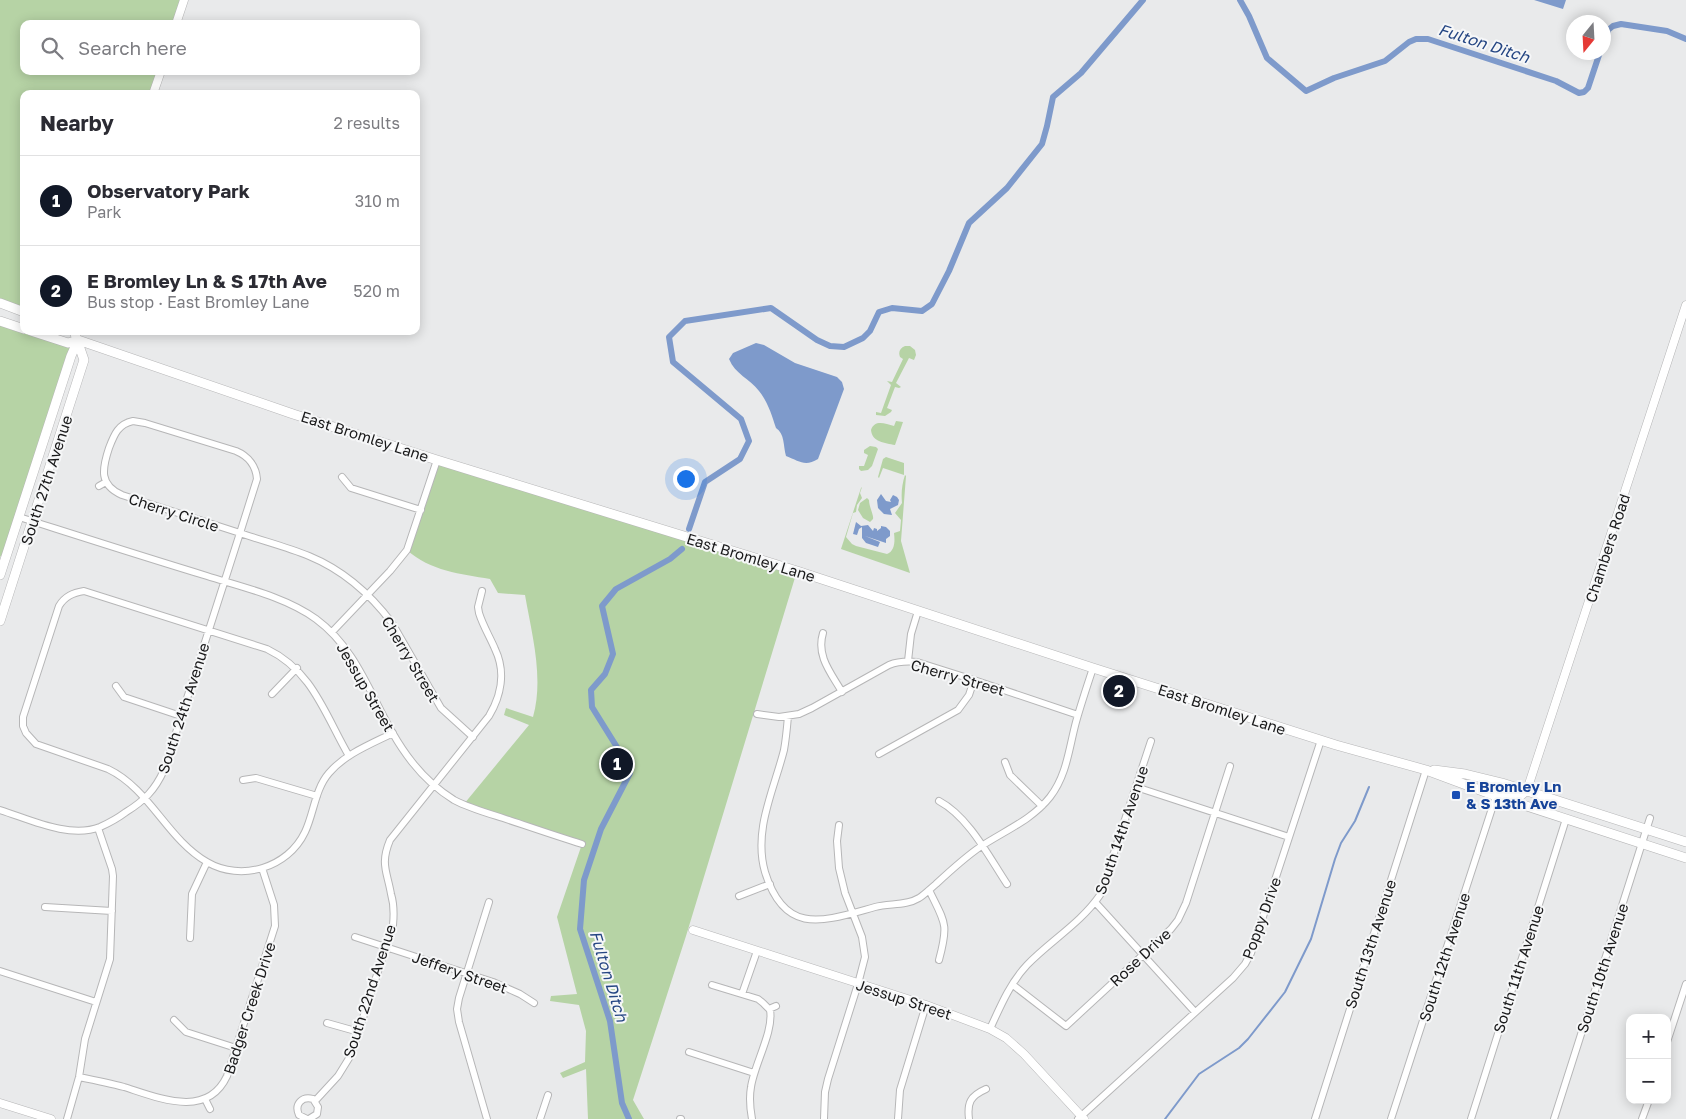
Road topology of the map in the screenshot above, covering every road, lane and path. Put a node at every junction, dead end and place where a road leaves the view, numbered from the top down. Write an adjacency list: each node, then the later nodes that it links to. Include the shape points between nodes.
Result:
1 (184, 0): 2 (street)
2 (177, 20)
3 (160, 75): 4 (street)
4 (154, 90)
5 (0, 303): 7 (main road)
6 (1686, 305): 58 (street, Chambers Road)
7 (20, 310)
8 (0, 321): 9 (main road)
9 (20, 328)
10 (43, 335): 11 (main road, East Bromley Lane, via 68,343)
11 (76, 335)
12 (77, 335): 20 (main road, South 27th Avenue)
13 (77, 335): 21 (main road, South 27th Avenue, via 84,360)
14 (80, 335): 15 (main road, East Bromley Lane, via 293,414)
15 (437, 460): 19 (street); 29 (main road, East Bromley Lane)
16 (342, 477): 19 (street, via 351,488)
17 (106, 482): 18 (street); 22 (street, Cherry Circle, via 122,495); 22 (street, via 105,460 123,420 145,422 236,451 253,461 257,479)
18 (99, 486)
19 (421, 510): 28 (street, via 407,550)
20 (19, 517): 21 (street, Jessup Street); 23 (main road, South 27th Avenue)
21 (32, 521): 26 (street, Jessup Street); 30 (main road, South 27th Avenue)
22 (240, 534): 26 (street, South 24th Avenue); 28 (street, Cherry Street, via 319,561)
23 (10, 545): 24 (street); 25 (main road, South 27th Avenue)
24 (0, 557)
25 (0, 575)
26 (225, 582): 31 (street, South 24th Avenue); 32 (street, Jessup Street, via 294,606)
27 (482, 591): 46 (street, South 22nd Avenue, via 479,613 498,656 501,683 492,711)
28 (367, 595): 32 (street); 46 (street, Cherry Street, via 392,623 441,708)
29 (918, 611): 34 (street); 36 (main road, East Bromley Lane)
30 (0, 621)
31 (209, 631): 35 (street, via 267,650); 43 (street, South 24th Avenue); 61 (street, via 84,591 69,596 58,606 24,711 24,729 36,744 114,772 131,784)
32 (332, 632): 45 (street, Jessup Street, via 349,652)
33 (823, 633): 39 (street, via 821,653)
34 (908, 661): 37 (street, Cherry Street); 39 (street, Cherry Street, via 890,666)
35 (297, 668): 40 (street); 50 (street, via 311,687)
36 (1093, 668): 42 (street); 47 (main road, East Bromley Lane)
37 (974, 680): 42 (street, Cherry Street); 49 (street, via 969,695 958,710)
38 (116, 686): 43 (street, via 124,697)
39 (842, 692): 44 (street, Cherry Street, via 799,714)
40 (272, 694)
41 (757, 714): 44 (street, Cherry Street)
42 (1078, 714): 63 (street, via 1062,777)
43 (182, 716): 61 (street, South 24th Avenue, via 160,779)
44 (788, 716): 80 (street, via 783,751 762,829 762,852)
45 (393, 733): 50 (street); 56 (street, Jessup Street, via 411,761)
46 (473, 737): 56 (street, South 22nd Avenue)
47 (1321, 740): 53 (main road, East Bromley Lane); 72 (street, Poppy Drive)
48 (1151, 741): 57 (street, South 14th Avenue)
49 (879, 754)
50 (348, 756): 59 (street, via 327,776)
51 (1005, 762): 63 (street, via 1010,775)
52 (1230, 766): 66 (street, Rose Drive)
53 (1426, 770): 55 (main road, East Bromley Lane); 58 (main road, East Bromley Lane, via 1465,774); 136 (street, South 13th Avenue)
54 (243, 780): 59 (street, via 256,778)
55 (1460, 783): 58 (main road, via 1518,796); 60 (main road, East Bromley Lane)
56 (434, 785): 74 (street, Jessup Street, via 473,808); 92 (street, South 22nd Avenue, via 395,832 386,850 385,874 394,913)
57 (1136, 786): 66 (street); 85 (street, South 14th Avenue, via 1105,883)
58 (1527, 790): 65 (main road, via 1529,802); 71 (main road, East Bromley Lane)
59 (317, 796): 79 (street, via 305,832 296,846 285,857)
60 (1496, 796): 65 (main road, East Bromley Lane); 137 (street, South 12th Avenue)
61 (144, 800): 70 (street, South 24th Avenue); 78 (street, via 183,843)
62 (939, 800): 76 (street, via 962,819)
63 (1042, 806): 76 (street)
64 (0, 810): 70 (street, via 62,830)
65 (1540, 810): 68 (main road, East Bromley Lane)
66 (1215, 812): 72 (street); 94 (street, Rose Drive, via 1182,913 1171,929)
67 (1650, 818): 71 (street, South 10th Avenue)
68 (1566, 819): 75 (main road, East Bromley Lane); 138 (street, South 11th Avenue)
69 (839, 825): 88 (street, via 839,868)
70 (98, 828): 87 (street, via 112,868)
71 (1646, 829): 73 (main road, East Bromley Lane); 75 (street, South 10th Avenue)
72 (1289, 837): 108 (street, Poppy Drive, via 1251,953 1238,973)
73 (1686, 842)
74 (582, 844)
75 (1642, 844): 77 (main road, East Bromley Lane); 139 (street, South 10th Avenue)
76 (982, 846): 81 (street); 82 (street)
77 (1686, 858)
78 (206, 862): 79 (street, via 236,871); 91 (street, via 192,894)
79 (262, 868): 114 (street, Badger Creek Drive, via 274,904 275,926)
80 (770, 884): 83 (street); 88 (street, via 780,904 803,918 828,919)
81 (1007, 884)
82 (929, 890): 88 (street, via 910,902 876,906); 95 (street, via 945,922)
83 (739, 896)
84 (490, 902): 97 (street)
85 (1095, 902): 94 (street); 100 (street, South 14th Avenue, via 1031,961)
86 (45, 907): 87 (street)
87 (112, 910): 103 (street, via 110,959)
88 (854, 913): 98 (street, via 865,948)
89 (693, 930): 93 (street, Jessup Street)
90 (355, 937): 92 (street, Jeffery Street)
91 (190, 938)
92 (386, 947): 97 (street, Jeffery Street); 113 (street, South 22nd Avenue)
93 (757, 951): 98 (street, Jessup Street); 102 (street)
94 (1143, 955): 100 (street, Rose Drive, via 1066,1026); 108 (street)
95 (939, 960)
96 (0, 971): 103 (street)
97 (466, 973): 104 (street, Jeffery Street, via 507,988); 129 (street, via 457,1009)
98 (858, 984): 106 (street, Jessup Street); 133 (street, via 828,1078)
99 (1686, 984): 112 (street)
100 (1013, 985): 111 (street, South 14th Avenue)
101 (712, 986): 102 (street)
102 (742, 994): 107 (street, via 758,999)
103 (96, 1002): 117 (street, via 85,1039)
104 (534, 1003)
105 (776, 1006): 107 (street)
106 (926, 1006): 111 (street, Jessup Street); 134 (street, via 900,1090)
107 (769, 1008): 116 (street, via 770,1023)
108 (1195, 1012): 126 (street, Poppy Drive)
109 (174, 1020): 114 (street, via 186,1032)
110 (327, 1023): 113 (street)
111 (990, 1029): 126 (street, Jessup Street, via 1024,1054)
112 (1671, 1030)
113 (359, 1032): 121 (street, South 22nd Avenue, via 344,1067)
114 (236, 1048): 120 (street, Badger Creek Drive, via 224,1083)
115 (690, 1052): 116 (street)
116 (754, 1073): 132 (street, via 750,1095)
117 (79, 1077): 120 (street, via 122,1086 178,1105); 128 (street)
118 (986, 1089): 135 (street, via 971,1099)
119 (548, 1095): 130 (street)
120 (206, 1101): 124 (street)
121 (315, 1101): 125 (street, via 318,1107); 125 (street, via 306,1098 297,1108)
122 (0, 1103): 127 (street)
123 (1647, 1104): 140 (street)
124 (210, 1109)
125 (308, 1118)
126 (1081, 1118)
127 (51, 1119)
128 (67, 1119)
129 (487, 1119)
130 (540, 1119)
131 (748, 1119): 132 (street)
132 (752, 1119)
133 (824, 1119)
134 (898, 1119)
135 (969, 1119)
136 (1315, 1119)
137 (1391, 1119)
138 (1471, 1119)
139 (1554, 1119)
140 (1642, 1119)

